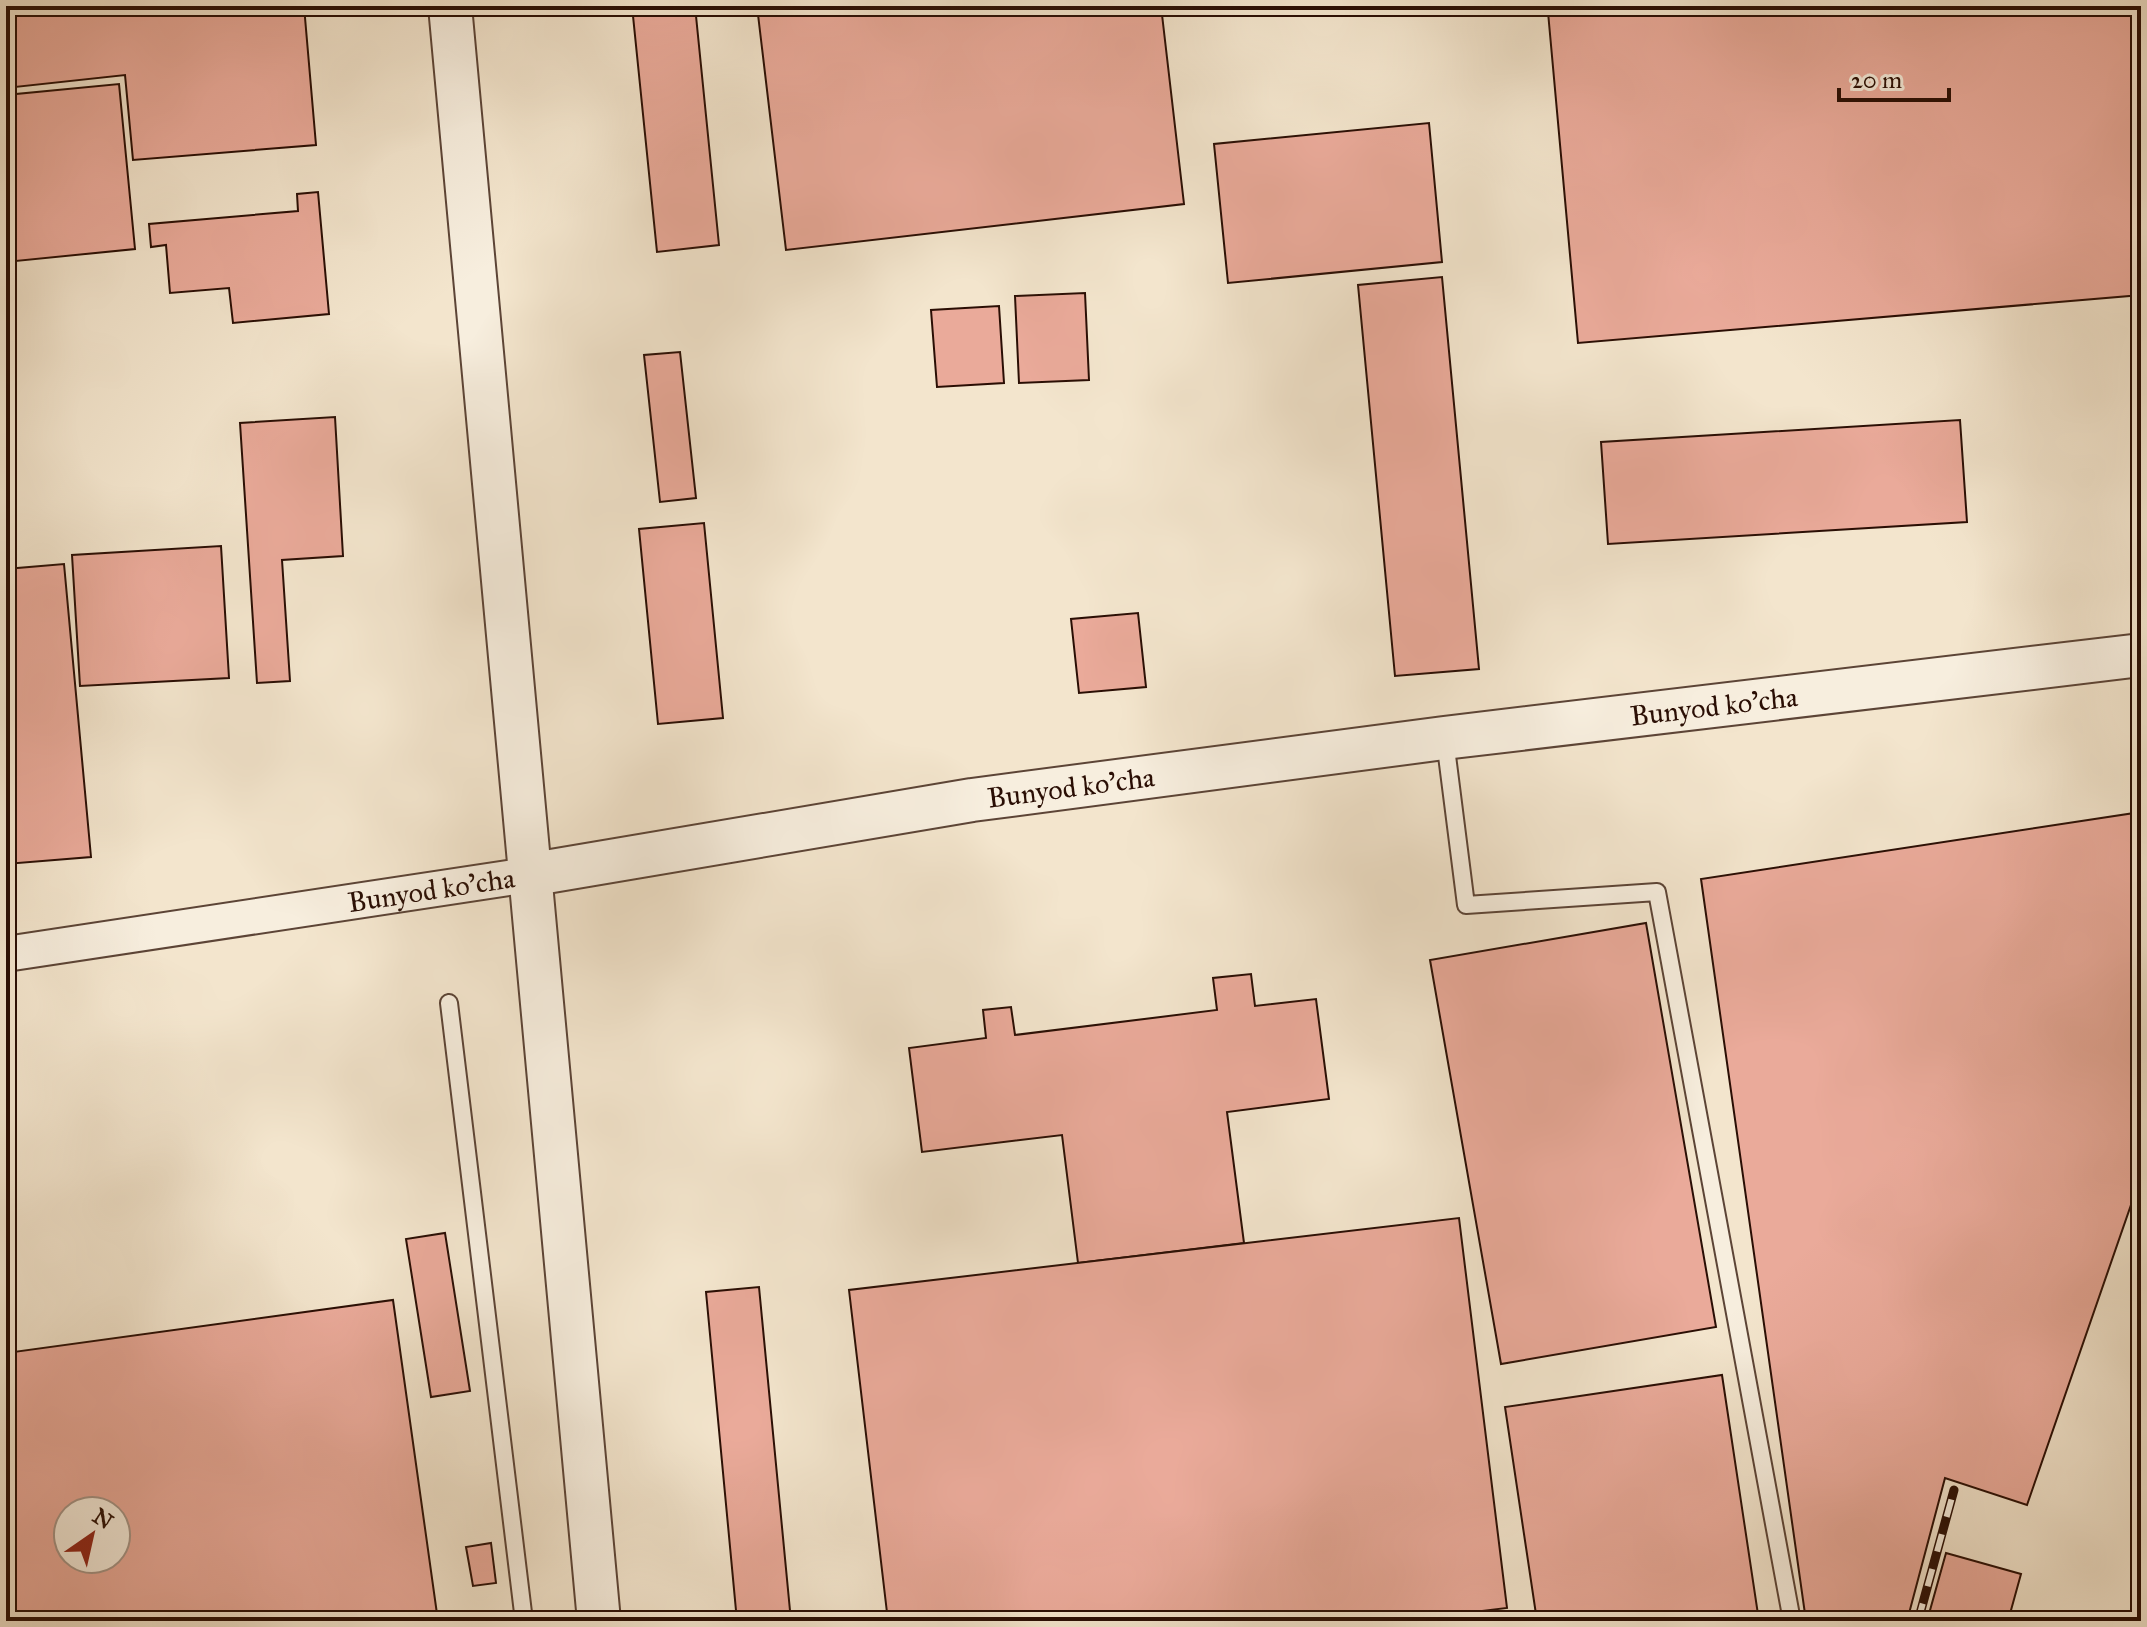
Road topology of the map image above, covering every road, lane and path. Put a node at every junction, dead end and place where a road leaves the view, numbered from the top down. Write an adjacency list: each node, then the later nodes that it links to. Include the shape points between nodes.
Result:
1 (450, 6): 4 (street)
2 (2141, 655): 3 (street, Bunyod ko'cha)
3 (1444, 738): 4 (street, Bunyod ko'cha, via 972,800); 9 (lane, via 1466,905 1657,892)
4 (528, 875): 5 (street, Bunyod ko'cha); 8 (street)
5 (6, 954)
6 (449, 1003): 7 (lane)
7 (524, 1621)
8 (599, 1621)
9 (1792, 1621)

